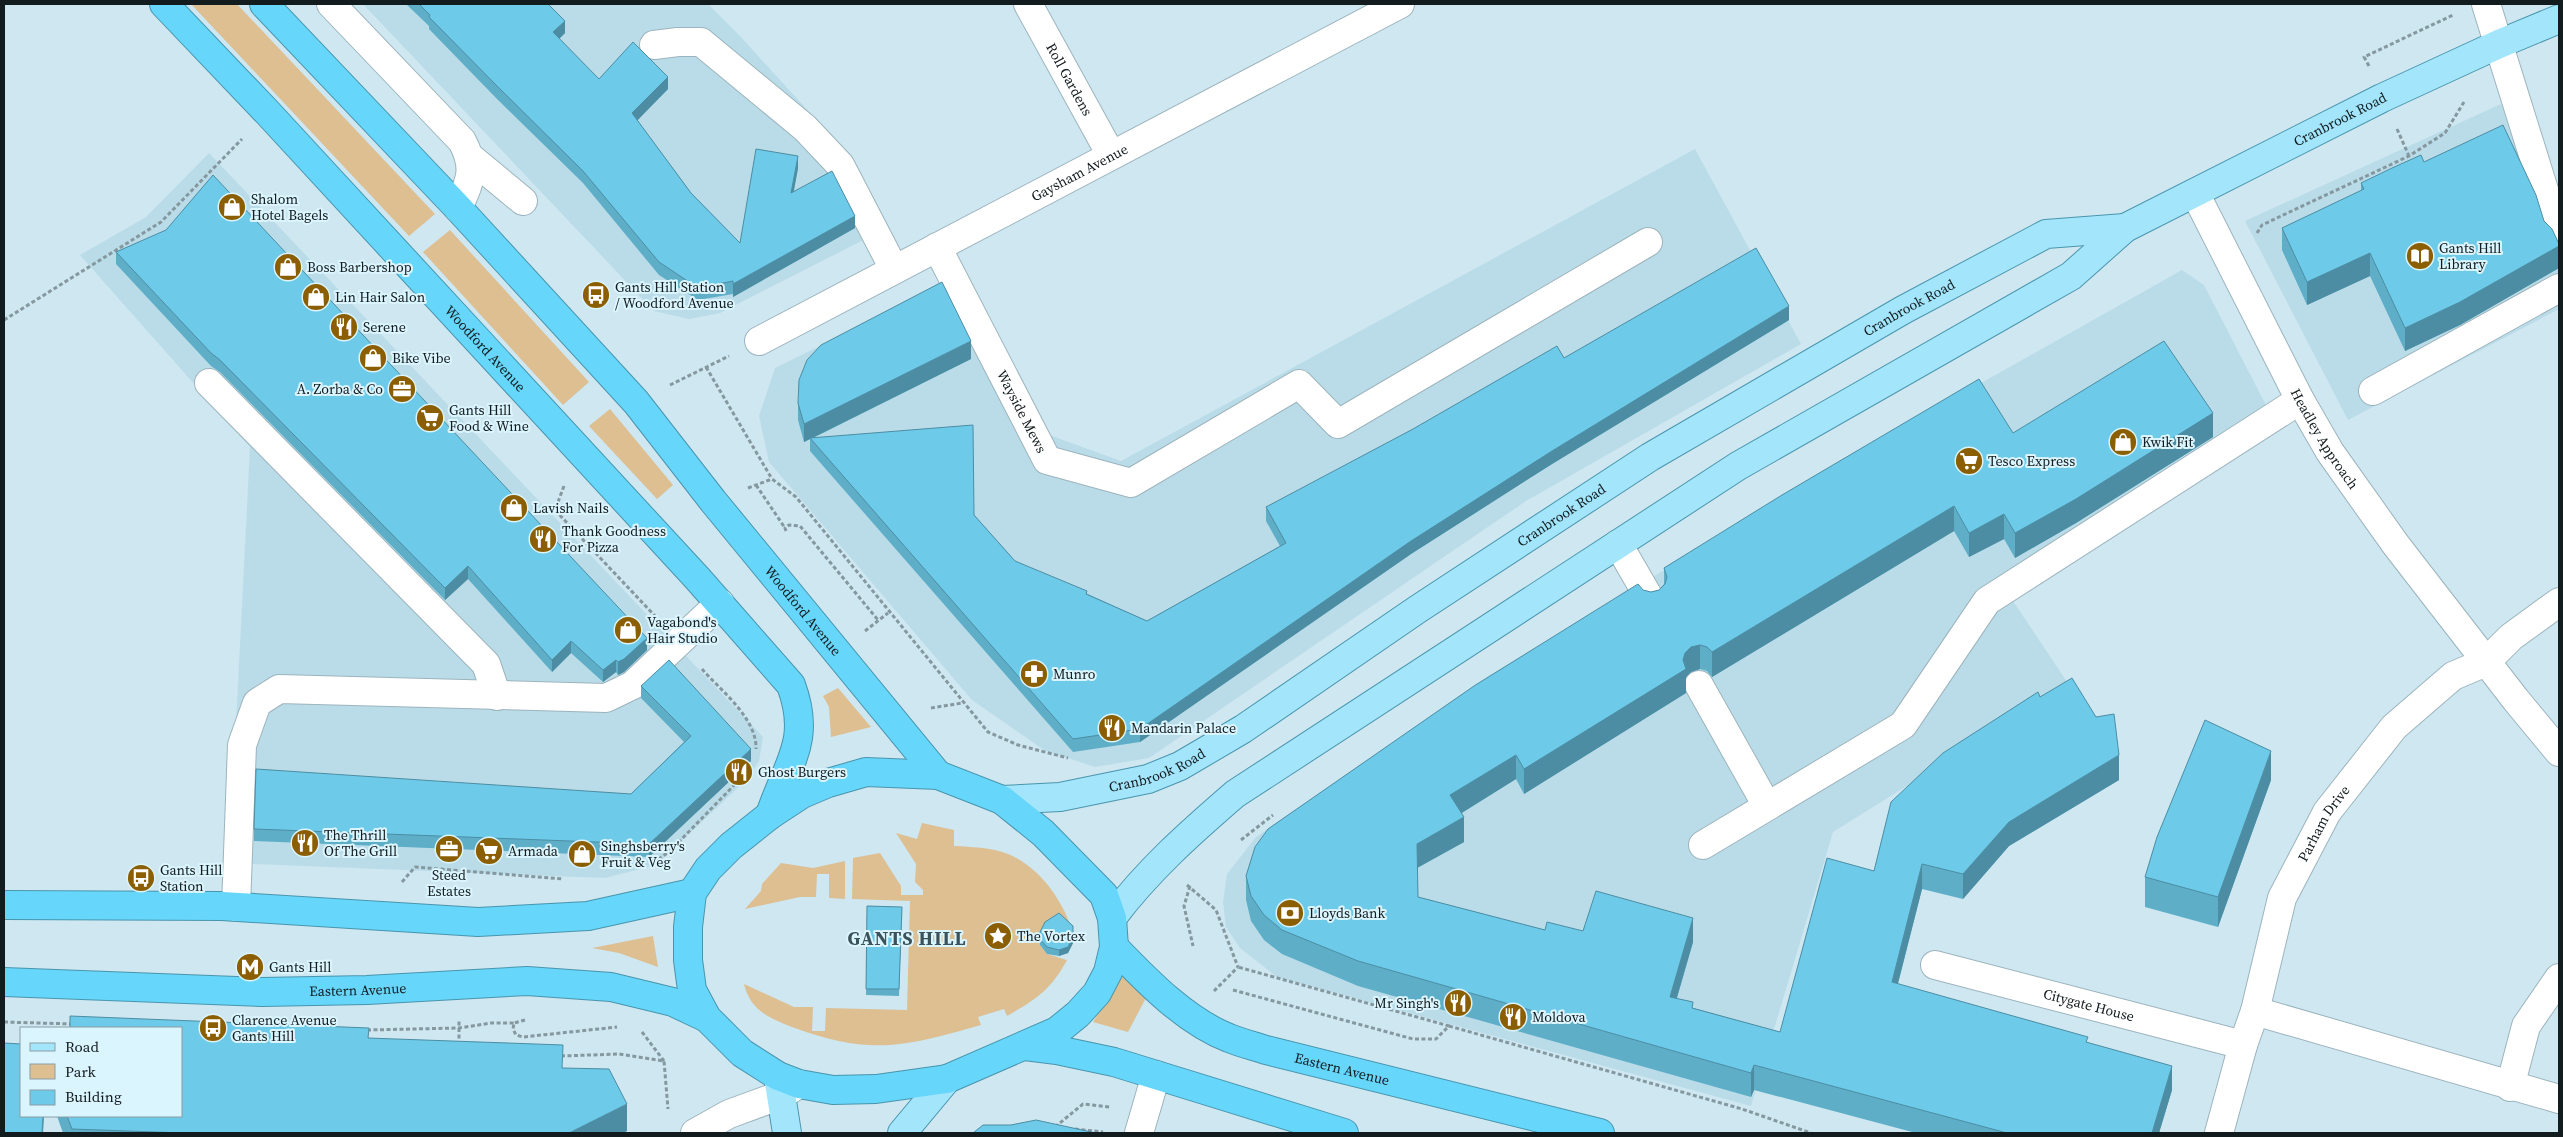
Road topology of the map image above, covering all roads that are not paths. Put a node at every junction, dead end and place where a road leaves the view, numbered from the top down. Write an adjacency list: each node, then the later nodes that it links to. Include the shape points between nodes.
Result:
1 (164, 4): 28 (highway, Woodford Avenue)
2 (264, 4): 14 (highway, Woodford Avenue)
3 (332, 4): 11 (street, via 462,141)
4 (1028, 4): 10 (street, Roll Gardens)
5 (2486, 4): 8 (street)
6 (1392, 5): 10 (street, Gaysham Avenue)
7 (2559, 19): 8 (main road, Cranbrook Road)
8 (2499, 44): 12 (main road, Cranbrook Road, via 2382,98); 16 (street)
9 (654, 45): 19 (street, via 701,42 805,128 840,165)
10 (1111, 155): 18 (street, Gaysham Avenue)
11 (471, 158): 13 (street); 14 (street, via 470,179)
12 (2195, 193): 15 (main road, Cranbrook Road); 24 (street, Headley Approach)
13 (523, 201)
14 (458, 208): 33 (highway, Woodford Avenue, via 636,402)
15 (2125, 228): 25 (main road, Cranbrook Road, via 2071,276 1738,466); 34 (main road, Cranbrook Road, via 2046,234 1903,310 1650,457 1418,608 1243,729 1180,766 1148,779 1060,797)
16 (2559, 238)
17 (1648, 242): 18 (street, Wayside Mews, via 1338,424 1299,384 1130,483 1047,460)
18 (937, 247): 19 (street, Gaysham Avenue)
19 (894, 269): 21 (street, Gaysham Avenue)
20 (2559, 288): 23 (street)
21 (759, 341)
22 (210, 383): 31 (street, via 486,664)
23 (2373, 391)
24 (2300, 400): 29 (street, Headley Approach, via 2330,452 2396,545); 35 (street, via 1988,601 1903,725)
25 (1618, 544): 26 (street); 41 (main road, Cranbrook Road, via 1235,794 1180,842 1130,893)
26 (1650, 601)
27 (2559, 602): 29 (street, Parham Drive, via 2511,637)
28 (720, 603): 31 (street, via 632,685 606,698); 36 (highway, Woodford Avenue, via 792,685 799,706 800,730 794,761 779,787)
29 (2486, 662): 32 (street, Headley Approach); 46 (street, Parham Drive, via 2453,676 2394,727 2327,812 2282,898)
30 (1699, 685): 35 (street)
31 (497, 696): 40 (street, via 279,689 257,702 242,745)
32 (2559, 752)
33 (938, 775): 34 (highway); 36 (highway, via 866,772 802,794)
34 (1002, 800): 41 (highway, via 1043,832 1086,874 1104,896)
35 (1767, 806): 37 (street)
36 (770, 815): 38 (highway, via 708,869)
37 (1703, 845)
38 (692, 893): 40 (highway, via 588,916 478,922); 47 (highway, via 688,960 692,990)
39 (4, 905): 40 (highway)
40 (236, 906)
41 (1112, 918): 42 (highway)
42 (1114, 947): 49 (highway, via 1108,972 1090,1000 1057,1031); 60 (highway, Eastern Avenue, via 1152,987 1228,1038)
43 (1935, 965): 48 (street, Citygate House)
44 (2559, 978): 53 (street, via 2526,1026)
45 (4, 982): 47 (highway, Eastern Avenue, via 262,992 367,990 527,980 611,987 673,1002)
46 (2255, 1011): 48 (street, Parham Drive); 53 (street)
47 (707, 1018): 52 (highway, via 742,1053)
48 (2243, 1045): 61 (street, Parham Drive)
49 (1025, 1046): 50 (highway, via 1088,1055); 51 (highway)
50 (1156, 1075): 58 (street); 59 (highway)
51 (947, 1079): 52 (highway, via 876,1089 833,1090); 57 (main road)
52 (786, 1085): 55 (street); 56 (main road)
53 (2510, 1087): 54 (street)
54 (2559, 1100)
55 (695, 1133)
56 (787, 1133)
57 (902, 1133)
58 (1139, 1133)
59 (1344, 1133)
60 (1600, 1133)
61 (2219, 1133)

